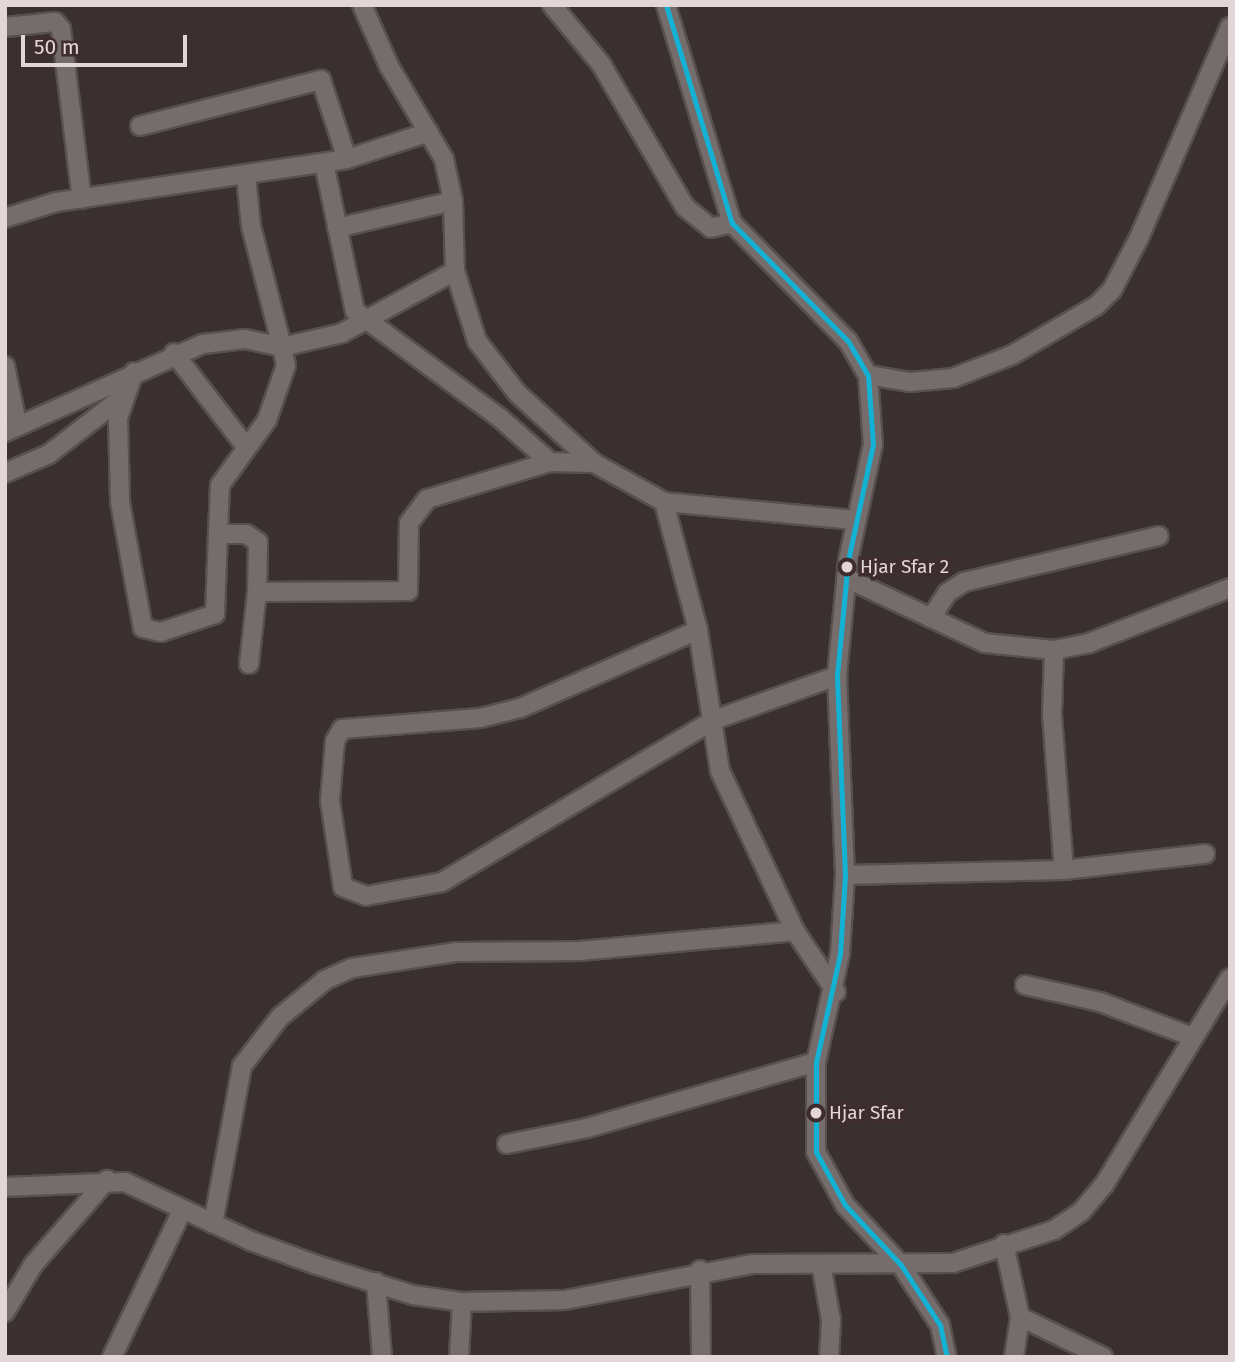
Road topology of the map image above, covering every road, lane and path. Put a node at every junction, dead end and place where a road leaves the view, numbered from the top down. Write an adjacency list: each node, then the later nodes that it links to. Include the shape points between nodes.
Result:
1 (362, 5): 7 (street)
2 (552, 5): 14 (street, via 601,64 685,207 711,228)
3 (666, 5): 14 (street)
4 (5, 27): 11 (street, via 55,22 61,29)
5 (1230, 27): 22 (street, via 1139,238 1112,290 1096,306 1012,355 953,378 910,382)
6 (140, 126): 8 (street, via 321,80)
7 (429, 132): 8 (street); 12 (street, via 444,159)
8 (346, 159): 9 (street)
9 (324, 163): 10 (street, via 277,167); 15 (street)
10 (246, 176): 11 (street); 18 (street, via 251,226)
11 (82, 199): 13 (street)
12 (453, 201): 15 (street); 16 (street)
13 (5, 218)
14 (732, 223): 22 (street, via 848,341)
15 (337, 228): 17 (street, via 351,298)
16 (455, 271): 17 (street); 27 (street, via 477,341 493,366)
17 (362, 318): 18 (street, via 342,333); 26 (street, via 500,418)
18 (282, 347): 19 (street, via 245,339); 25 (street, via 286,365 267,420)
19 (174, 353): 21 (street); 25 (street)
20 (5, 366): 24 (street)
21 (134, 372): 23 (street); 24 (street)
22 (868, 375): 30 (street, via 873,444)
23 (124, 396): 28 (street, via 49,454); 31 (street, via 118,418 122,529 147,631 194,624 215,614)
24 (11, 427)
25 (246, 447): 31 (street, via 220,485)
26 (550, 462): 27 (street); 35 (street, via 442,492 418,505 409,523 408,591)
27 (594, 463): 29 (street)
28 (5, 473)
29 (664, 502): 30 (street); 37 (street)
30 (856, 520): 33 (street)
31 (218, 534): 35 (street, via 246,534 258,541)
32 (1159, 536): 36 (street, via 964,582 947,593)
33 (846, 578): 36 (street); 40 (street)
34 (1230, 588): 38 (street, via 1089,643)
35 (257, 592): 39 (street)
36 (931, 618): 38 (street, via 985,643)
37 (698, 630): 41 (street); 41 (street, via 520,708 480,718 342,729 335,741 330,801 343,887 366,896 442,881)
38 (1054, 650): 43 (street, via 1052,715)
39 (249, 664)
40 (837, 676): 41 (street); 44 (street)
41 (714, 720): 45 (street, via 720,771)
42 (1205, 854): 43 (street)
43 (1064, 870): 44 (street)
44 (845, 875): 48 (street)
45 (794, 931): 48 (street); 55 (street, via 580,951 457,953 352,968 325,980 280,1017 242,1066)
46 (1230, 978): 49 (street)
47 (1025, 985): 49 (street, via 1100,1002)
48 (836, 992): 50 (street)
49 (1190, 1037): 56 (street, via 1104,1185 1081,1212 1054,1230)
50 (816, 1062): 51 (street, via 587,1128); 58 (street, via 816,1152 845,1205)
51 (507, 1144)
52 (107, 1180): 53 (street); 54 (street, via 150,1190); 62 (street, via 33,1265)
53 (5, 1187)
54 (182, 1211): 55 (street); 64 (street)
55 (213, 1224): 60 (street)
56 (1004, 1244): 58 (street, via 953,1264); 63 (street)
57 (821, 1264): 58 (street); 59 (street); 68 (street, via 831,1320)
58 (901, 1265): 69 (street, via 940,1325)
59 (700, 1270): 61 (street, via 565,1300); 67 (street)
60 (376, 1282): 61 (street); 65 (street)
61 (462, 1302): 66 (street)
62 (5, 1312)
63 (1020, 1317): 70 (street); 71 (street)
64 (112, 1357)
65 (382, 1357)
66 (459, 1357)
67 (701, 1357)
68 (829, 1357)
69 (947, 1357)
70 (1014, 1357)
71 (1103, 1357)

